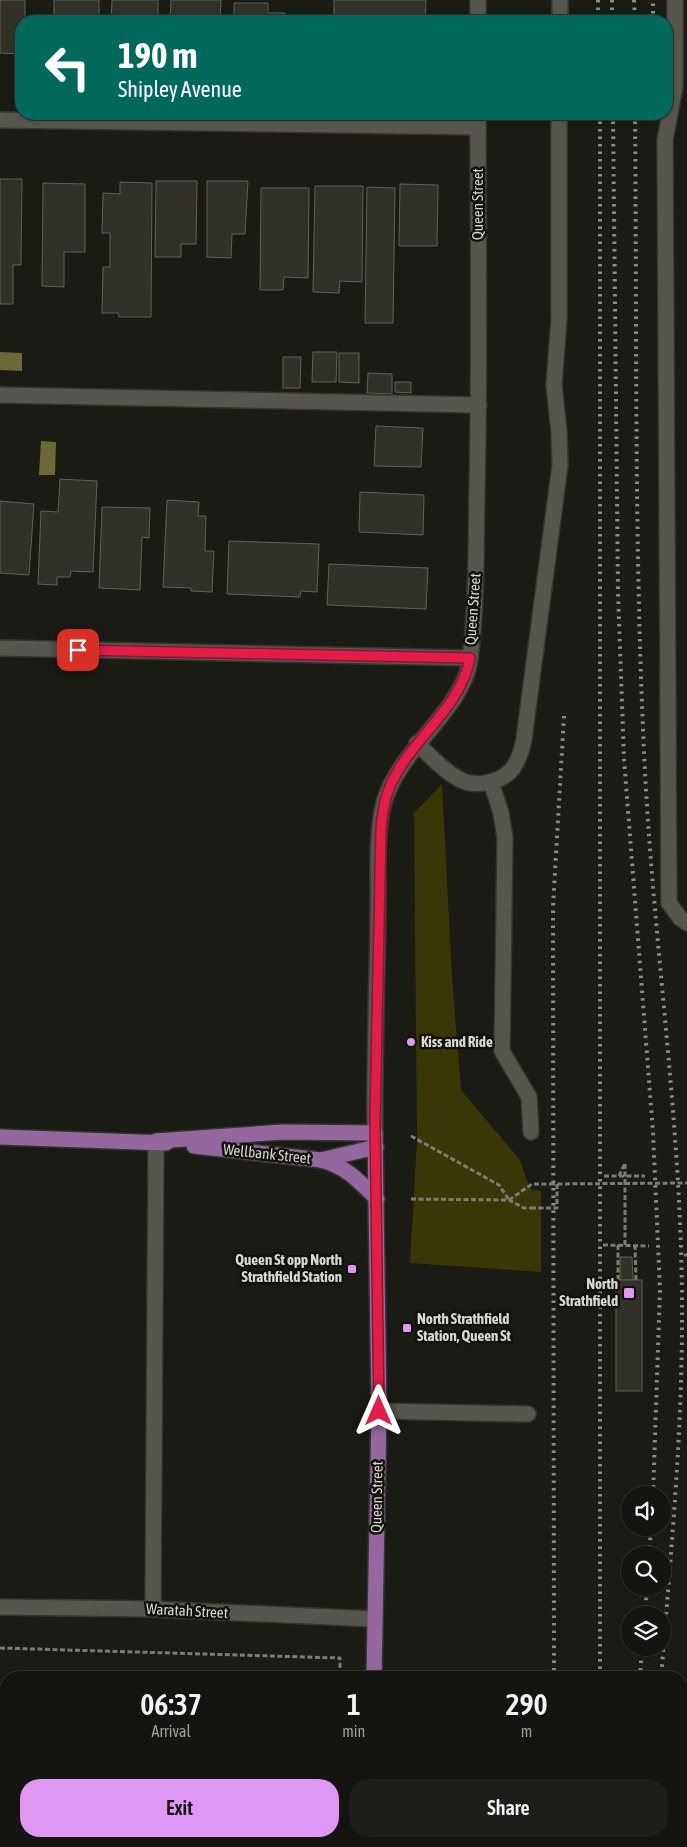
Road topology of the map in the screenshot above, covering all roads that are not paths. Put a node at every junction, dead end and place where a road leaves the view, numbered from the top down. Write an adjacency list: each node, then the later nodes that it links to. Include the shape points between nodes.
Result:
1 (478, 0): 4 (street)
2 (560, 0): 5 (street)
3 (675, 0): 6 (street)
4 (478, 15)
5 (560, 15)
6 (673, 98)
7 (0, 120): 8 (street)
8 (478, 120): 12 (street, Queen Street)
9 (559, 120): 16 (street, via 559,318 554,385 560,466 524,739 520,757 512,770)
10 (669, 120): 17 (street, via 665,140 669,904)
11 (0, 395): 12 (street)
12 (479, 405): 14 (street, Queen Street)
13 (0, 648): 14 (street)
14 (470, 658): 15 (street, Queen Street, via 467,676)
15 (417, 743): 16 (street, via 458,779); 20 (street, Queen Street, via 393,780 384,803 381,828)
16 (491, 782): 18 (street, via 505,838 502,1051 529,1097)
17 (687, 922)
18 (531, 1132)
19 (0, 1137): 21 (main road, Wellbank Street)
20 (376, 1140): 21 (main road, Wellbank Street, via 283,1132); 22 (main road, Wellbank Street); 23 (main road, Queen Street)
21 (156, 1141): 22 (main road, Wellbank Street); 27 (street)
22 (321, 1160): 23 (main road, via 344,1168)
23 (377, 1199): 24 (main road, Queen Street)
24 (379, 1411): 25 (street); 28 (main road, Queen Street)
25 (528, 1414)
26 (0, 1607): 27 (street, Waratah Street)
27 (153, 1609): 28 (street, Waratah Street)
28 (374, 1619): 29 (main road, Queen Street)
29 (374, 1671)

